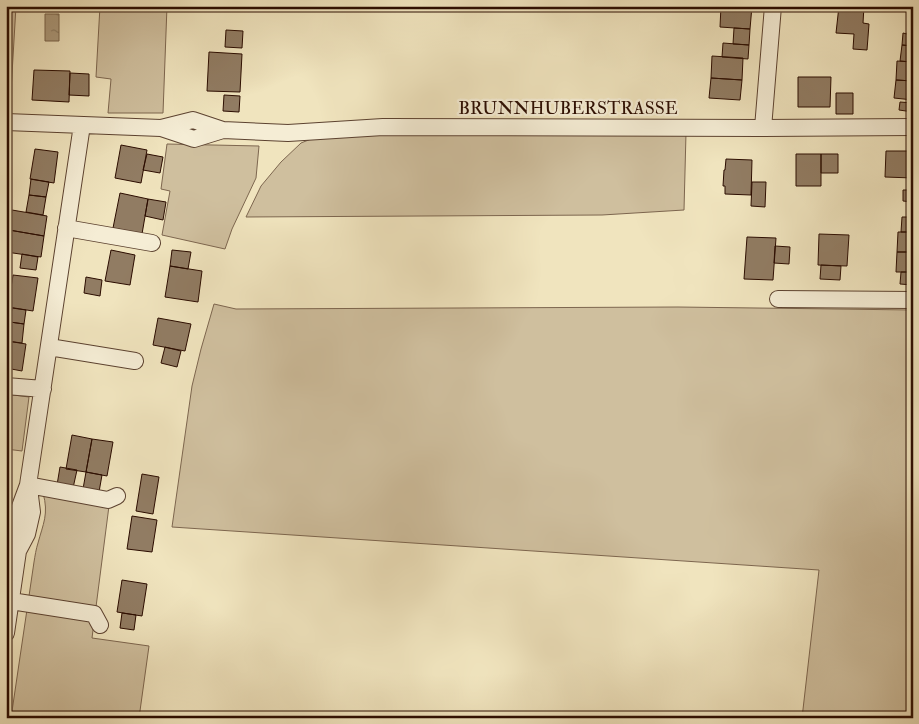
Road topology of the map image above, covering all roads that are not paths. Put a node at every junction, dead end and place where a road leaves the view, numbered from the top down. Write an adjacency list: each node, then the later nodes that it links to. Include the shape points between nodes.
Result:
1 (773, 6): 5 (street)
2 (6, 122): 3 (street, BRUNNHUBERSTRASSE)
3 (82, 125): 5 (street, BRUNNHUBERSTRASSE, via 161,128 194,138 224,130 288,133 383,127); 6 (street)
4 (913, 127): 5 (street, BRUNNHUBERSTRASSE)
5 (764, 128)
6 (66, 228): 7 (street); 10 (street)
7 (152, 243)
8 (778, 299): 9 (street)
9 (913, 300)
10 (49, 347): 11 (street); 13 (street)
11 (136, 361)
12 (6, 386): 13 (street)
13 (42, 389): 14 (street)
14 (28, 485): 15 (street, via 108,500); 16 (street, via 32,512 27,534 18,551)
15 (117, 496)
16 (11, 601): 17 (street, via 94,614); 18 (street)
17 (100, 625)
18 (6, 633)

